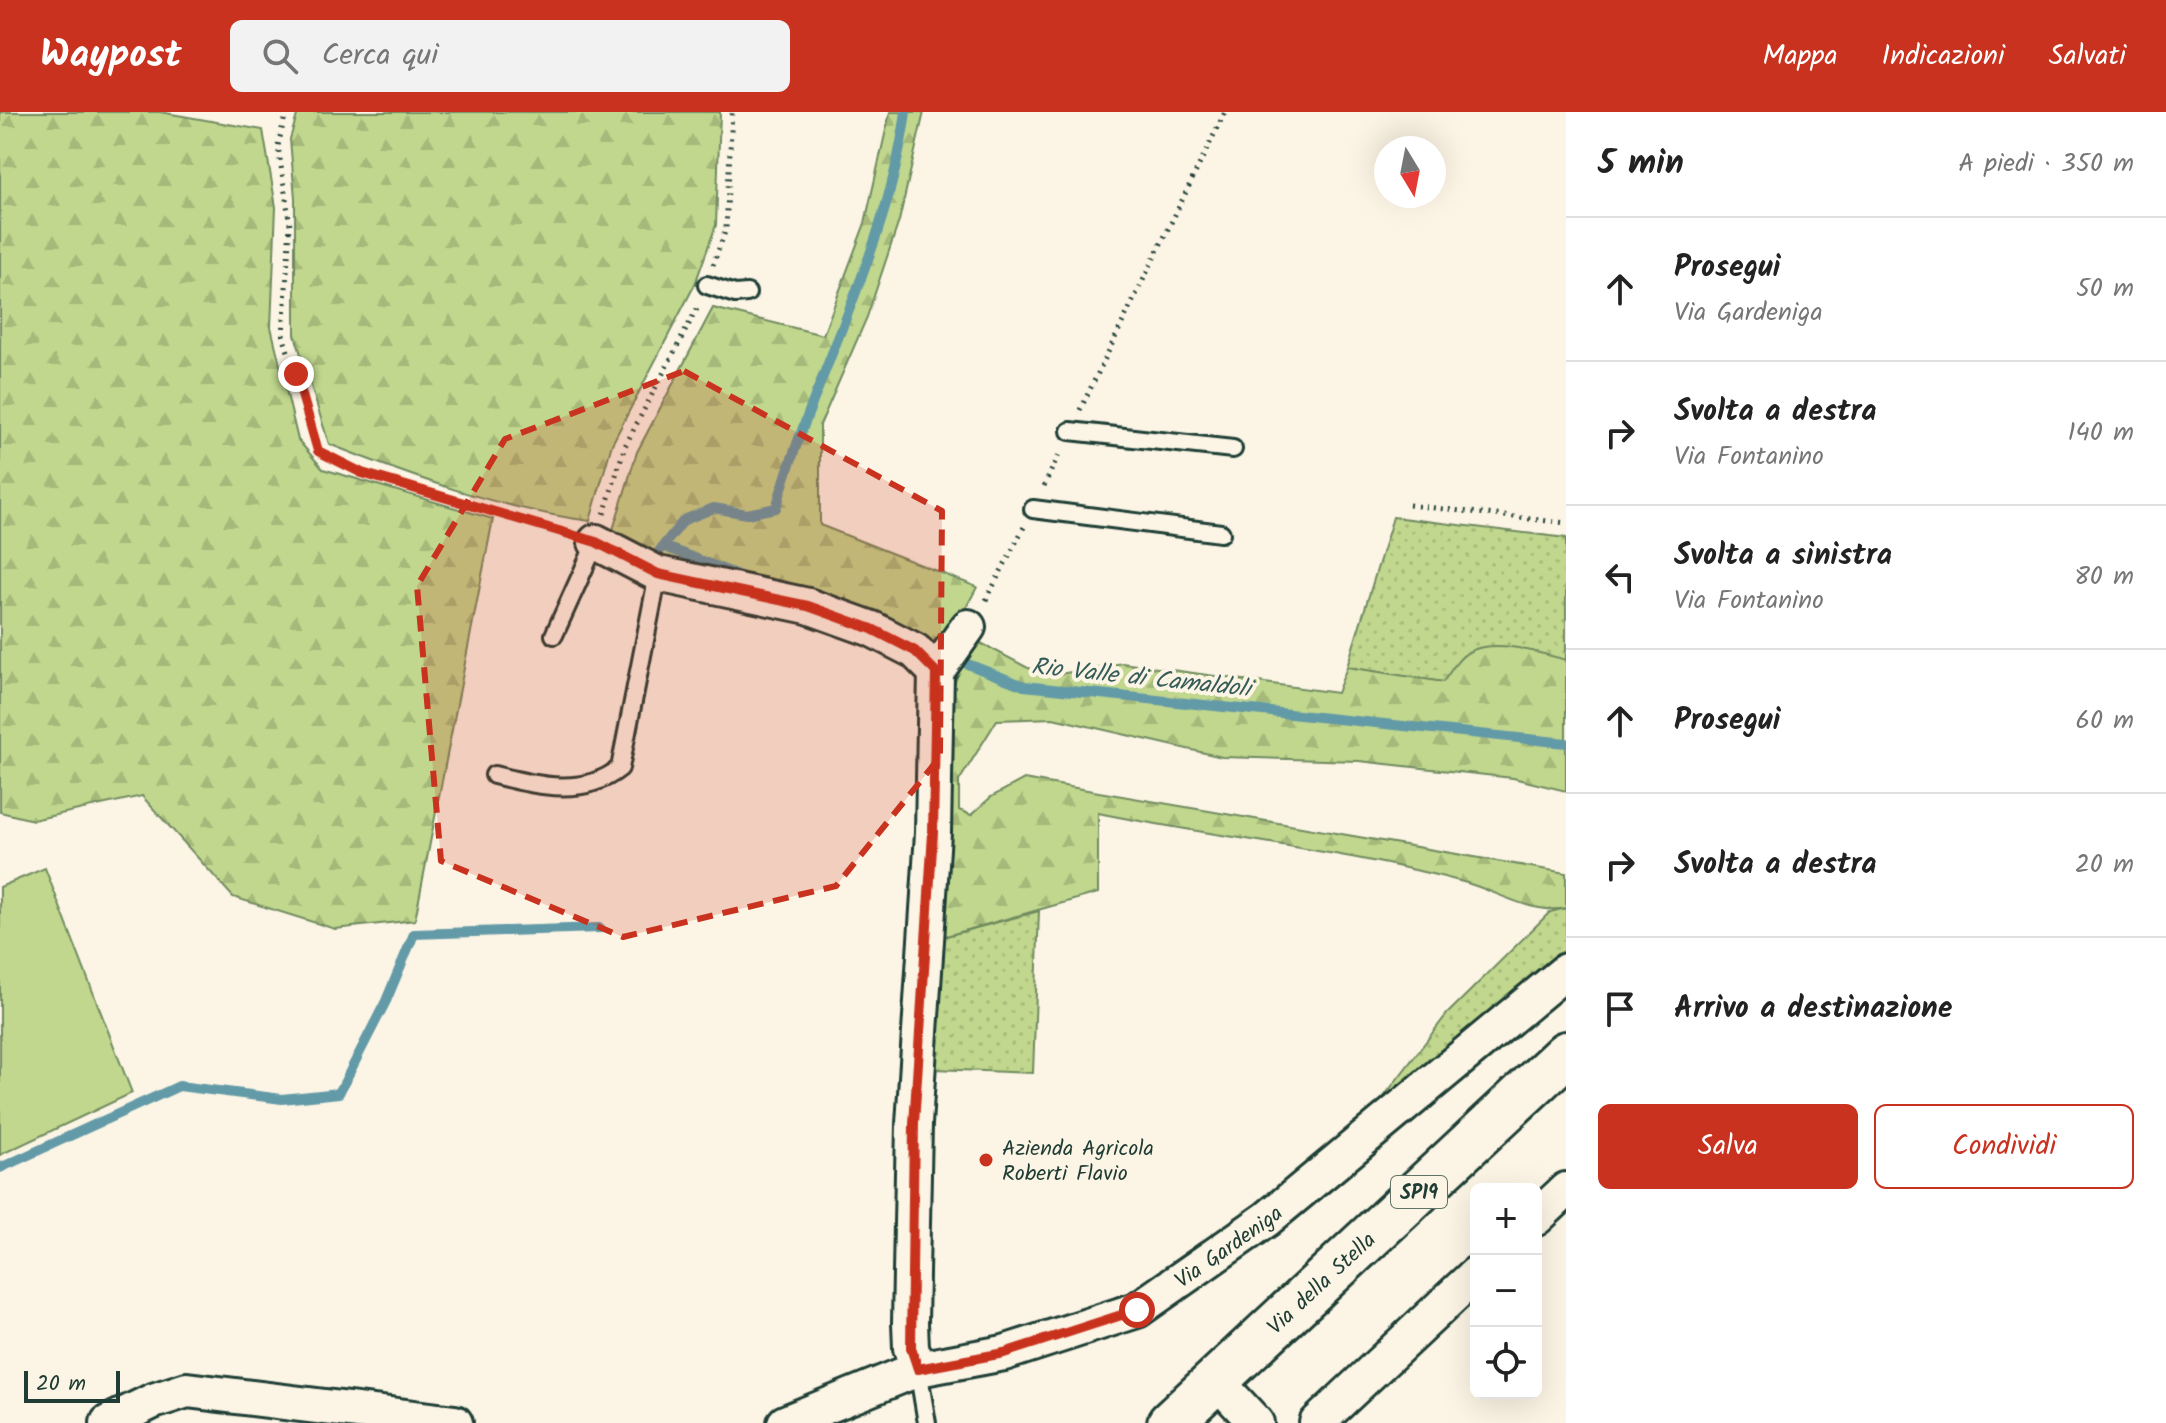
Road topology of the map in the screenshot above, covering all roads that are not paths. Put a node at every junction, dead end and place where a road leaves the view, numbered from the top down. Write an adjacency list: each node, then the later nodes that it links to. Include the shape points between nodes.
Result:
1 (707, 285): 2 (lane)
2 (747, 293)
3 (1070, 431): 4 (lane)
4 (1233, 449)
5 (1033, 509): 6 (lane)
6 (1221, 533)
7 (596, 542): 8 (street); 10 (lane)
8 (658, 574): 11 (street, via 808,606 872,629); 12 (lane, via 620,768 605,780 550,789)
9 (968, 627): 11 (street)
10 (554, 635)
11 (942, 664): 18 (street, via 914,1124 910,1323)
12 (494, 775)
13 (1566, 971): 18 (street, Via Gardeniga, via 1267,1219 1137,1310 1004,1353)
14 (1566, 1054): 19 (main road, Via della Stella / SP19)
15 (1566, 1190): 16 (street)
16 (1542, 1212)
17 (1470, 1280): 26 (street)
18 (918, 1369): 22 (street, Via Gardeniga); 23 (lane)
19 (1216, 1380): 24 (main road, Via della Stella / SP19); 25 (street)
20 (108, 1423): 21 (street, via 187,1390)
21 (455, 1423)
22 (785, 1423)
23 (927, 1423)
24 (1170, 1423)
25 (1256, 1423)
26 (1317, 1423)

